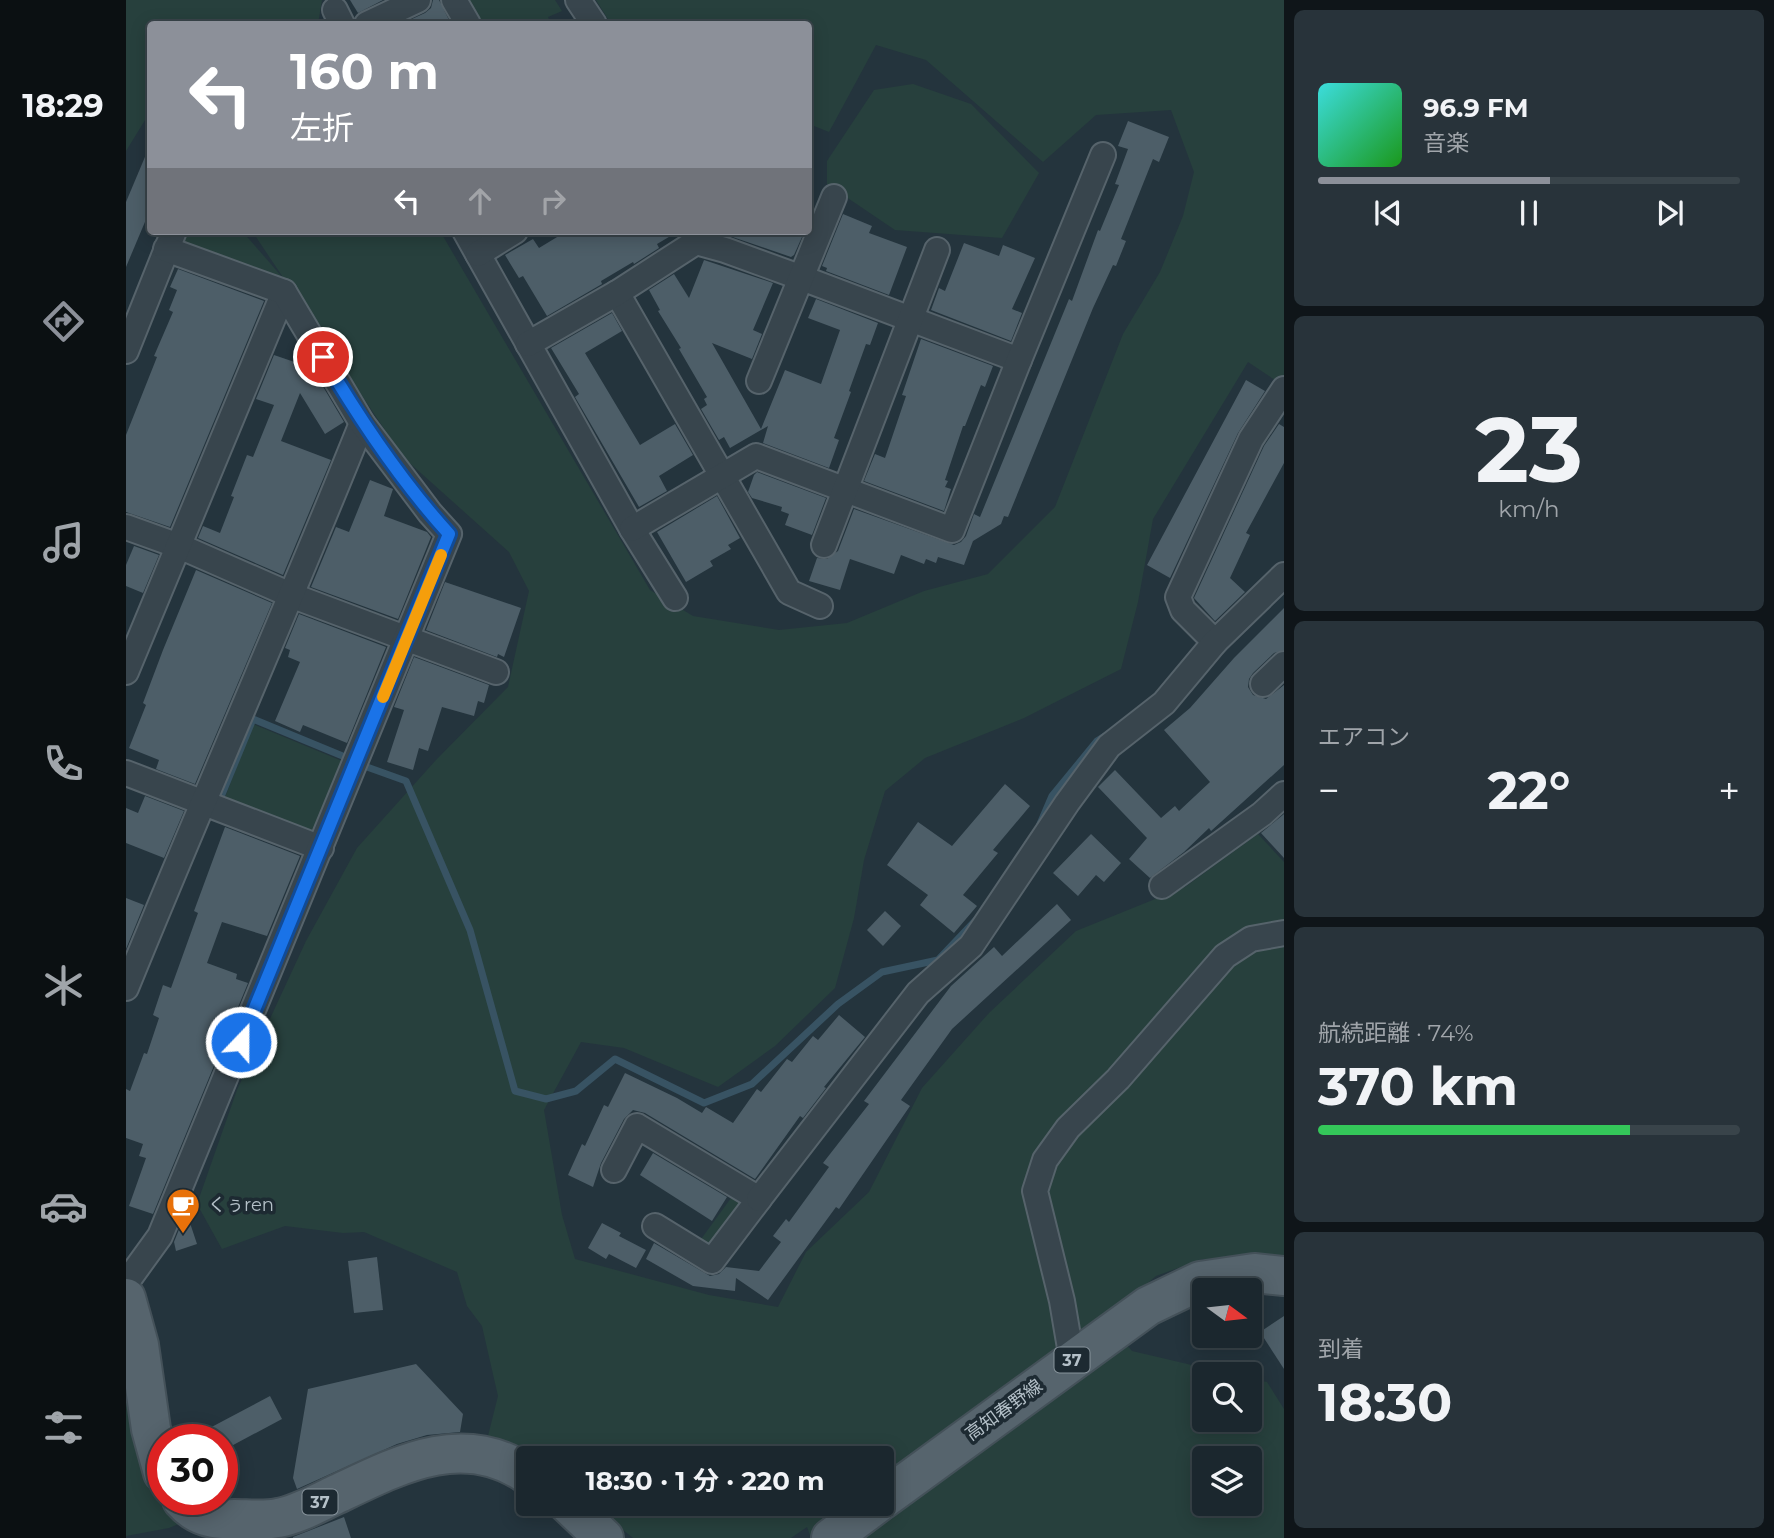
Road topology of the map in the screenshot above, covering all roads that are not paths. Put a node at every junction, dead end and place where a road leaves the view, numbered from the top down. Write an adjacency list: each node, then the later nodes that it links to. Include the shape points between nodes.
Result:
1 (418, 0): 4 (street)
2 (454, 0): 5 (street)
3 (578, 0): 6 (street)
4 (373, 21)
5 (466, 21)
6 (592, 21)
7 (1103, 155): 21 (street)
8 (834, 197): 15 (street)
9 (467, 235): 14 (street)
10 (509, 235): 14 (street)
11 (698, 237): 15 (street); 17 (street)
12 (170, 240): 16 (street); 20 (street)
13 (937, 250): 18 (street)
14 (478, 254): 19 (street)
15 (802, 278): 18 (street); 22 (street)
16 (284, 292): 24 (street); 30 (street)
17 (617, 293): 19 (street); 25 (street)
18 (910, 318): 21 (street); 26 (street)
19 (528, 344): 28 (street)
20 (126, 351)
21 (1019, 360): 26 (street, via 952,530)
22 (759, 381)
23 (1284, 389): 36 (street, via 1251,439 1178,597 1183,610)
24 (362, 423): 32 (street); 35 (street, via 449,534)
25 (722, 476): 26 (street, via 756,456); 28 (street); 34 (street, via 789,592)
26 (845, 489): 29 (street)
27 (126, 527): 30 (street)
28 (632, 529): 33 (street)
29 (824, 545)
30 (180, 546): 32 (street); 38 (street)
31 (1284, 575): 36 (street)
32 (293, 596): 35 (street); 43 (street)
33 (675, 598)
34 (820, 606)
35 (406, 638): 39 (street); 44 (street)
36 (1214, 642): 49 (street, via 1164,703 1109,746 971,946 918,993)
37 (1284, 664): 40 (street)
38 (126, 672)
39 (496, 672)
40 (1263, 684)
41 (126, 773): 43 (street)
42 (1284, 794): 45 (street)
43 (202, 802): 44 (street); 47 (street)
44 (321, 848): 52 (street, via 160,1236)
45 (1162, 886)
46 (1284, 933): 54 (street, via 1251,939 1225,956 1118,1079 1068,1128 1045,1160 1035,1191)
47 (126, 988)
48 (614, 1170): 49 (street, via 637,1126)
49 (759, 1199): 50 (street, via 712,1261)
50 (655, 1226)
51 (1284, 1276): 54 (main road, 高知春野線 / 37, via 1254,1273 1200,1281 1147,1306)
52 (126, 1283)
53 (126, 1298): 55 (main road, via 139,1345)
54 (1074, 1358): 57 (main road, 高知春野線 / 37)
55 (150, 1424)
56 (516, 1467): 58 (main road, 37, via 467,1452 430,1455 278,1518 218,1520)
57 (894, 1492)
58 (200, 1515)
59 (581, 1516): 61 (main road)
60 (861, 1516): 62 (main road, 高知春野線 / 37)
61 (604, 1538)
62 (831, 1538)

